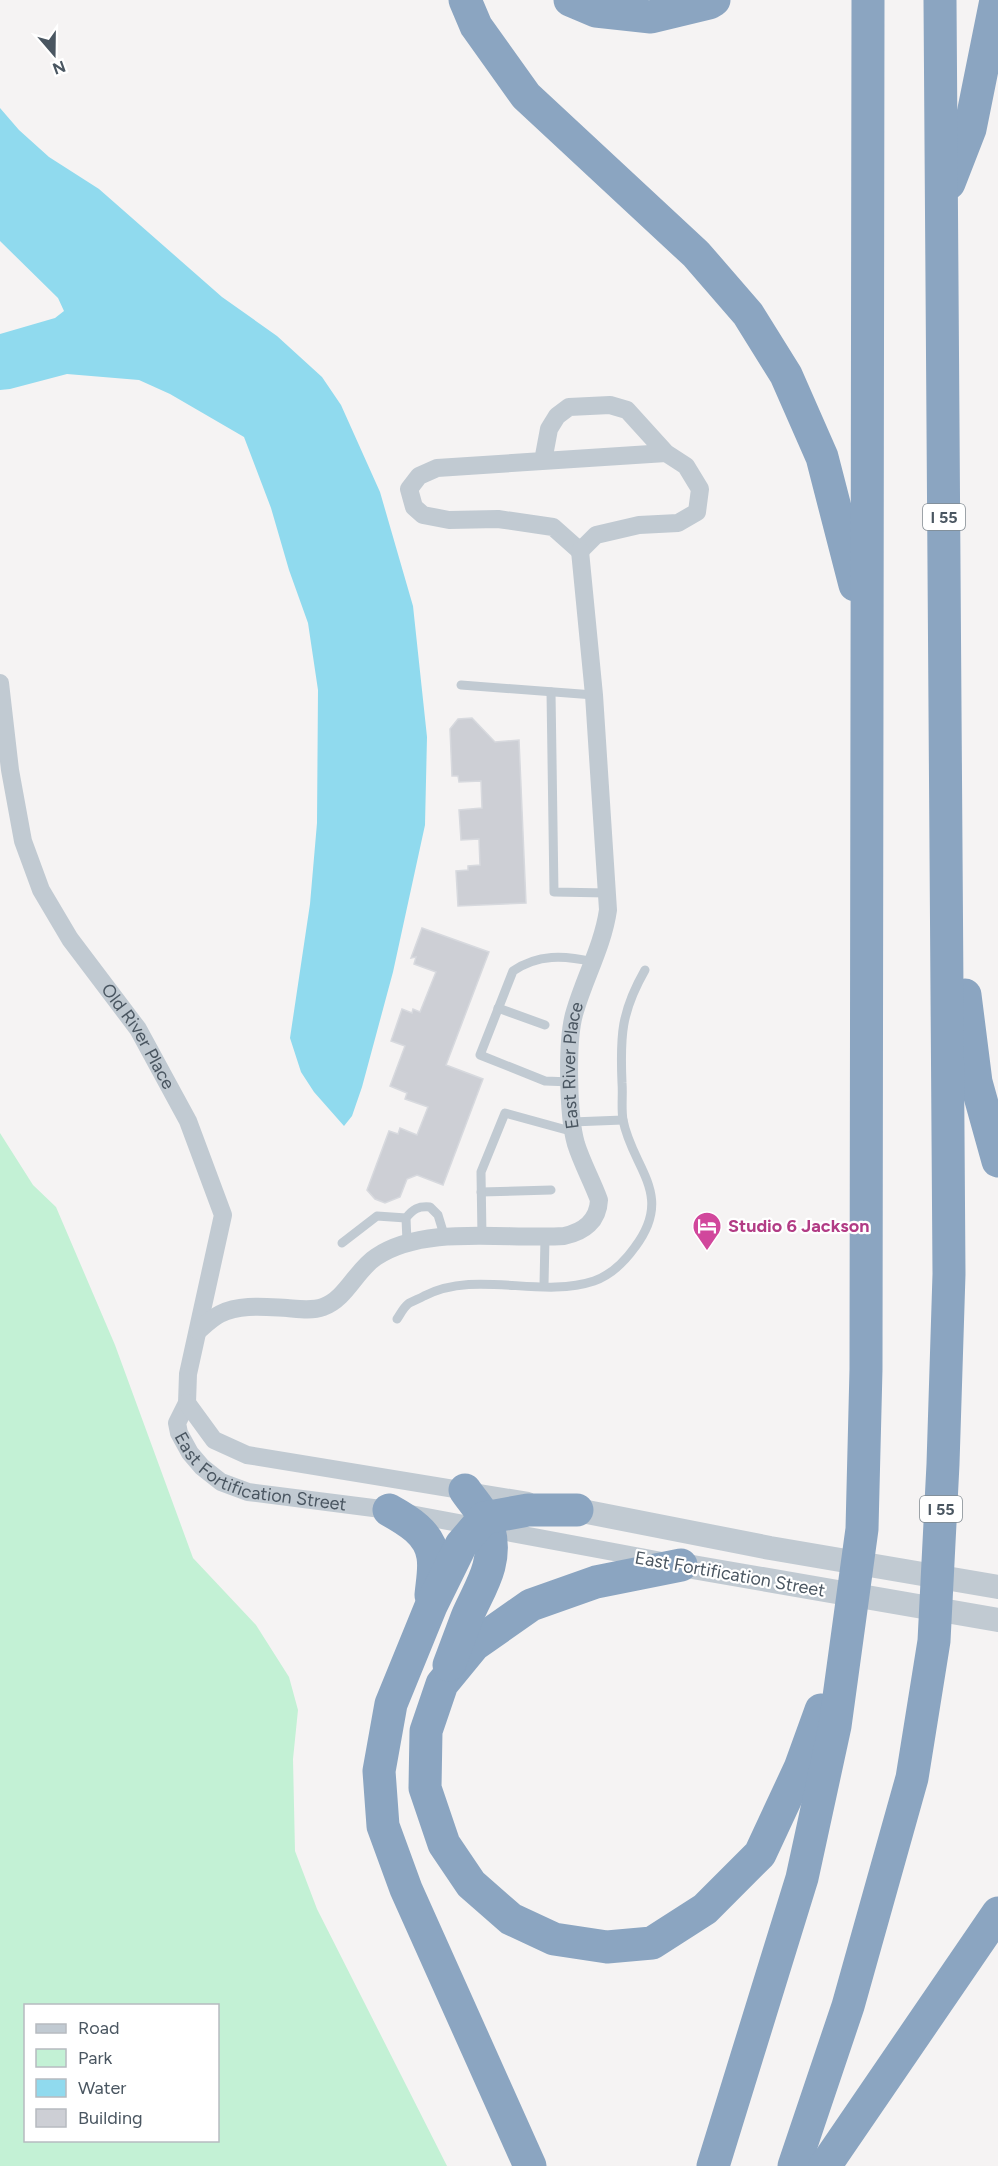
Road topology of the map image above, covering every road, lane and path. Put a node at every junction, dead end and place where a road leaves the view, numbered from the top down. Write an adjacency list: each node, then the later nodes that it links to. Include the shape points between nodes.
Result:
1 (465, 0): 11 (highway, via 476,26 526,96 696,254 753,322 786,375 822,457)
2 (570, 0): 3 (highway, via 596,11 651,16)
3 (714, 0)
4 (868, 0): 11 (highway)
5 (940, 0): 7 (highway, I 55)
6 (996, 0): 7 (highway, via 969,129)
7 (942, 202): 16 (highway, I 55)
8 (666, 453): 9 (street); 9 (street, via 627,410 610,405 569,407 556,416 549,429); 10 (street, via 686,466 700,489 697,512 678,523 639,525 596,535)
9 (543, 461): 10 (street, via 437,468 419,476 409,489 414,507 423,515 449,520 498,519 553,527)
10 (580, 551): 15 (street, East River Place)
11 (867, 630): 46 (highway, via 866,1369 862,1529)
12 (0, 683): 36 (street, Old River Place, via 23,841 41,891 70,939 138,1029 188,1121 223,1215)
13 (461, 685): 14 (lane)
14 (551, 692): 15 (lane); 17 (lane, via 554,892)
15 (594, 695): 17 (street, East River Place)
16 (946, 832): 25 (highway, via 976,1082); 51 (highway, I 55, via 949,1274 934,1641 912,1778 848,2006)
17 (607, 893): 18 (street, East River Place, via 606,923)
18 (593, 962): 20 (lane, via 547,957 524,963 513,971); 22 (street, East River Place, via 571,1026)
19 (645, 970): 23 (lane, via 624,1019)
20 (498, 1008): 21 (lane); 22 (lane, via 480,1055 545,1081)
21 (545, 1025)
22 (570, 1082): 24 (street, East River Place)
23 (623, 1120): 24 (lane); 34 (lane, via 652,1192 650,1219 637,1245 612,1271 573,1286)
24 (573, 1127): 27 (lane, via 505,1113 481,1172); 31 (street, East River Place, via 599,1200 598,1210 594,1220 575,1234)
25 (998, 1161)
26 (551, 1190): 27 (lane)
27 (481, 1192): 29 (lane)
28 (406, 1218): 30 (lane, via 413,1209 430,1207 438,1215); 32 (lane); 33 (lane, via 377,1215)
29 (482, 1237): 30 (street, East River Place); 31 (street, East River Place)
30 (445, 1238): 32 (street, East River Place)
31 (544, 1238): 34 (lane)
32 (407, 1242): 36 (street, East River Place, via 375,1257 325,1306 312,1310 236,1309 219,1315)
33 (342, 1243)
34 (544, 1285): 35 (lane, via 457,1285 408,1304)
35 (397, 1319)
36 (198, 1331): 37 (street, Old River Place, via 188,1374)
37 (187, 1403): 38 (street, East Fortification Street, via 214,1440 247,1455); 39 (street, East Fortification Street, via 177,1423 179,1433 202,1467 222,1482 248,1492)
38 (465, 1490): 40 (street, East Fortification Street); 41 (highway)
39 (388, 1510): 41 (street, East Fortification Street); 44 (highway, via 411,1522 428,1542 433,1557)
40 (578, 1510): 41 (highway, via 528,1510); 43 (street, East Fortification Street)
41 (483, 1525): 42 (street, East Fortification Street); 44 (highway, via 461,1545); 47 (highway, via 492,1555 486,1580)
42 (681, 1565): 45 (street, East Fortification Street); 47 (highway, via 596,1582 531,1605 474,1645)
43 (998, 1587)
44 (431, 1606): 49 (highway, via 391,1704 379,1771 383,1826 406,1889)
45 (998, 1620)
46 (847, 1637): 47 (highway, via 800,1768 760,1854 705,1910 652,1943 607,1947 554,1939 511,1920 471,1884 444,1844 425,1788 426,1731); 50 (highway, via 835,1726 802,1878)
47 (442, 1684)
48 (998, 1913): 52 (highway)
49 (530, 2166)
50 (713, 2166)
51 (794, 2166)
52 (825, 2166)

